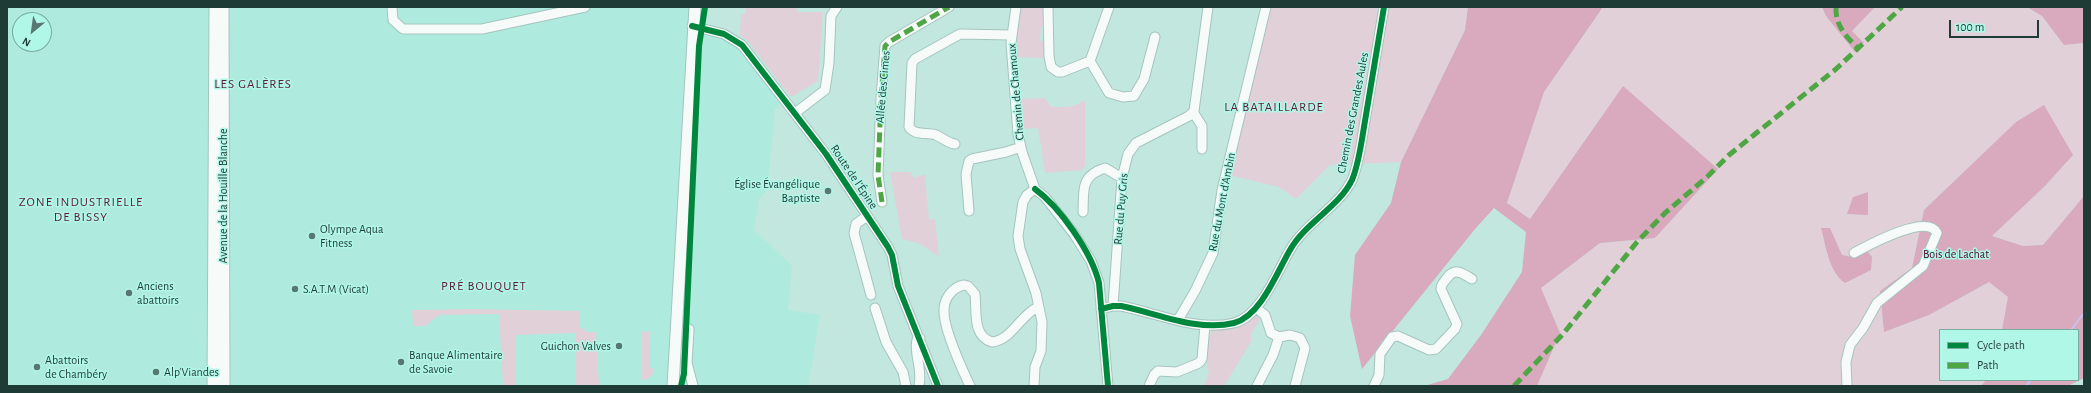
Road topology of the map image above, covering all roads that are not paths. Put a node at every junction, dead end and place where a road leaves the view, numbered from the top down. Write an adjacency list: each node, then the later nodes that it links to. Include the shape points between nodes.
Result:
1 (215, 7): 42 (main road, Avenue de la Houille Blanche)
2 (224, 7): 43 (main road, Avenue de la Houille Blanche)
3 (392, 7): 4 (street, via 393,20 403,29 466,30 510,24)
4 (585, 7)
5 (694, 7): 14 (main road)
6 (837, 7): 19 (street, via 832,16 825,90)
7 (949, 7): 25 (street, Allée des Cimes, via 885,46 878,175)
8 (1016, 7): 15 (street, Chemin de Chamoux)
9 (1048, 7): 17 (street, via 1048,56 1051,67 1062,72)
10 (1109, 7): 17 (street)
11 (1208, 7): 18 (street)
12 (1266, 7): 37 (street, Rue du Mont d'Ambin, via 1222,190 1213,253)
13 (1384, 7): 36 (street, Chemin des Grandes Aules, via 1361,143 1352,180 1336,200 1305,230)
14 (692, 26): 19 (street, Route de l'Épine, via 724,34 738,41); 44 (main road)
15 (1011, 35): 20 (street, via 960,34 912,63 909,127 915,132 938,136); 21 (street, Chemin de Chamoux)
16 (1155, 37): 17 (street, via 1144,80 1134,96 1123,97 1109,92)
17 (1090, 61)
18 (1193, 112): 22 (street, via 1202,126); 23 (street, Rue du Puy Gris, via 1133,145)
19 (795, 113): 28 (street, Route de l'Épine, via 826,154)
20 (954, 144)
21 (1021, 147): 24 (street, Chemin de Chamoux); 26 (street, via 972,158 969,161 966,174)
22 (1202, 149)
23 (1122, 178): 27 (street, via 1104,168 1086,179); 32 (street, Rue du Puy Gris)
24 (1035, 189): 33 (street, via 1023,202 1018,236); 35 (street, Chemin de Chamoux, via 1045,197 1091,261 1099,283)
25 (882, 202)
26 (969, 211)
27 (1083, 212)
28 (866, 216): 31 (street, via 856,224 854,233); 41 (street, Route de l'Épine, via 890,251 898,286)
29 (1854, 253): 56 (street, via 1911,228 1930,226 1935,229 1936,233 1923,266 1877,303 1850,345 1846,362)
30 (1472, 279): 55 (street, via 1460,272 1454,272 1441,285 1457,324 1455,330 1436,349 1429,350 1398,336 1392,337 1380,354 1379,375)
31 (871, 295)
32 (1113, 306): 35 (street); 37 (street)
33 (1038, 307): 49 (street, via 1028,313 1002,339 992,342 982,338 978,331 973,290 964,285 954,290 946,300 944,315); 50 (street, via 1042,322 1041,351 1035,367)
34 (875, 308): 46 (street, via 881,336 902,368)
35 (1101, 308): 51 (street, Chemin de Chamoux)
36 (1256, 308): 38 (street, via 1239,321); 40 (street, via 1265,315 1270,332)
37 (1178, 320): 38 (street)
38 (1205, 325): 52 (street, via 1202,359 1177,372 1158,372)
39 (689, 329): 45 (street, via 688,370)
40 (1278, 337): 53 (street, via 1273,355); 54 (street, via 1290,335 1300,338 1305,348)
41 (920, 338): 47 (street, via 916,346 921,369); 48 (street, Route de l'Épine)
42 (213, 386)
43 (224, 386)
44 (674, 386)
45 (693, 386)
46 (906, 386)
47 (918, 386)
48 (938, 386)
49 (970, 386)
50 (1034, 386)
51 (1108, 386)
52 (1149, 386)
53 (1256, 386)
54 (1295, 386)
55 (1374, 386)
56 (1847, 386)

